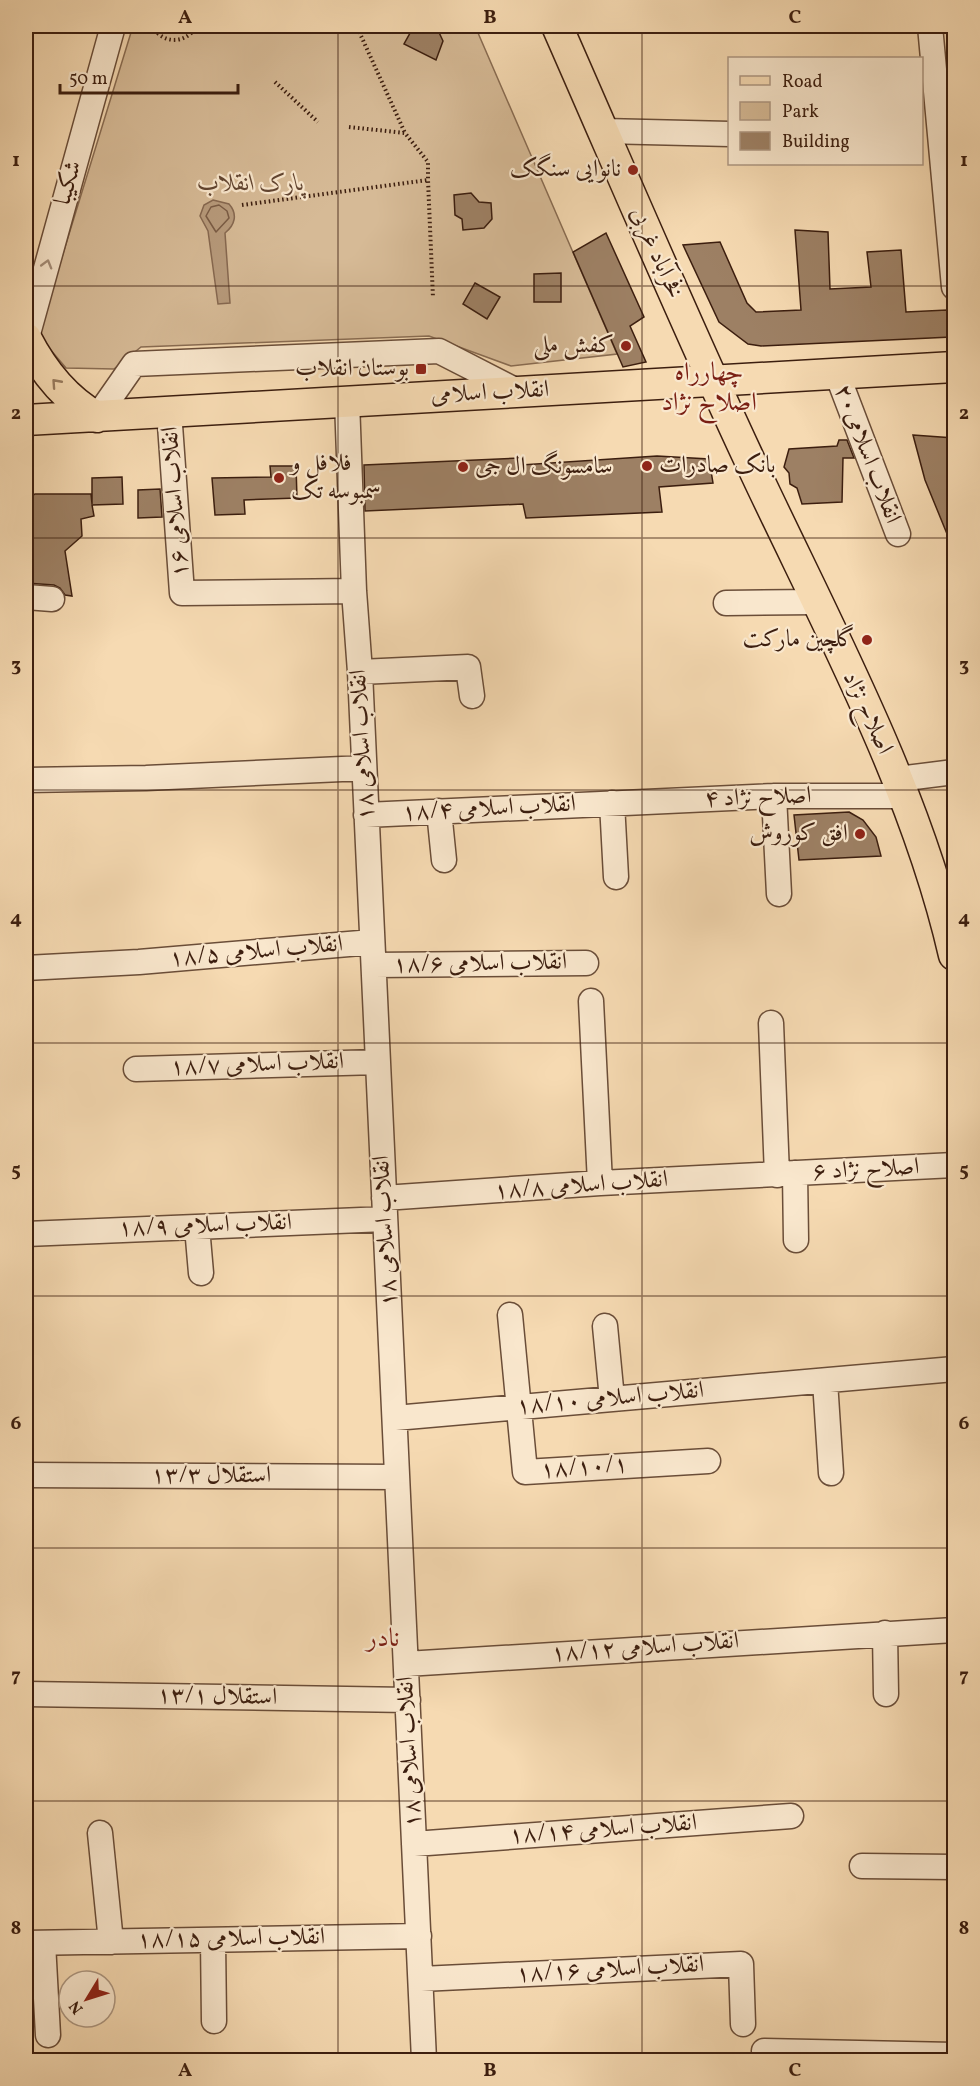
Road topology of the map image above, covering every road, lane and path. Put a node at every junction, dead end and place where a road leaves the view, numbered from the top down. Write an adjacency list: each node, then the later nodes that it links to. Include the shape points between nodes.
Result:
1 (113, 26): 18 (street, شکیبا, one-way to 1)
2 (152, 26): 3 (path, via 162,37 174,40 187,37)
3 (197, 26)
4 (349, 26): 12 (path, via 357,27)
5 (557, 26): 11 (main road, فخرآباد غربی)
6 (930, 26): 7 (street)
7 (945, 80): 16 (street)
8 (275, 82): 9 (path)
9 (318, 122)
10 (349, 127): 12 (path)
11 (603, 131): 13 (street); 21 (main road, فخرآباد غربی)
12 (405, 133): 14 (path, via 428,162)
13 (728, 134)
14 (428, 180): 15 (path); 17 (path)
15 (242, 205)
16 (954, 286)
17 (433, 298)
18 (26, 340): 25 (main road, one-way to 18, via 84,410 51,378)
19 (954, 368): 20 (main road, انقلاب اسلامی)
20 (837, 374): 21 (main road, انقلاب اسلامی); 27 (street, انقلاب اسلامی۲۰)
21 (712, 381): 22 (main road, انقلاب اسلامی); 31 (main road, اصلاح نژاد)
22 (519, 392): 23 (main road, انقلاب اسلامی); 25 (street, via 439,351 134,364)
23 (347, 401): 24 (main road, انقلاب اسلامی); 28 (street, ۱۸ انقلاب اسلامی)
24 (170, 411): 25 (main road, انقلاب اسلامی); 28 (street, ۱۶ انقلاب اسلامی, via 182,593)
25 (97, 417): 26 (main road, انقلاب اسلامی)
26 (26, 420)
27 (898, 534)
28 (354, 591): 33 (street, ۱۸ انقلاب اسلامی)
29 (26, 597): 30 (street)
30 (52, 599)
31 (817, 602): 32 (street); 38 (main road, اصلاح نژاد)
32 (726, 603)
33 (360, 672): 34 (street, via 468,667); 35 (street, ۱۸ انقلاب اسلامی)
34 (472, 696)
35 (364, 768): 37 (street); 42 (street, ۱۸ انقلاب اسلامی)
36 (954, 772): 38 (street, ۴ اصلاح نژاد)
37 (26, 780)
38 (901, 788): 39 (street, ۴ اصلاح نژاد); 46 (main road, اصلاح نژاد)
39 (774, 796): 40 (street, ۴ اصلاح نژاد); 45 (street)
40 (612, 803): 41 (street, ۱۸/۴ انقلاب اسلامی); 44 (street)
41 (439, 812): 42 (street, ۱۸/۴ انقلاب اسلامی); 43 (street)
42 (366, 815): 47 (street, ۱۸ انقلاب اسلامی)
43 (444, 860)
44 (616, 877)
45 (779, 894)
46 (952, 936)
47 (373, 954): 48 (street, ۱۸/۶ انقلاب اسلامی); 49 (street, ۱۸/۵ انقلاب اسلامی); 52 (street, ۱۸ انقلاب اسلامی)
48 (586, 963)
49 (26, 968)
50 (591, 1001): 56 (street)
51 (771, 1023): 55 (street)
52 (378, 1062): 53 (street, ۱۸/۷ انقلاب اسلامی); 57 (street, ۱۸ انقلاب اسلامی)
53 (136, 1069)
54 (954, 1165): 55 (street, ۶ اصلاح نژاد)
55 (786, 1174): 56 (street, ۱۸/۸ انقلاب اسلامی); 60 (street)
56 (600, 1183): 57 (street, ۱۸/۸ انقلاب اسلامی)
57 (385, 1209): 58 (street, ۱۸/۹ انقلاب اسلامی); 68 (street, ۱۸ انقلاب اسلامی)
58 (197, 1227): 59 (street, ۱۸/۹ انقلاب اسلامی); 61 (street)
59 (26, 1234)
60 (796, 1240)
61 (201, 1273)
62 (510, 1315): 67 (street)
63 (605, 1326): 66 (street)
64 (954, 1369): 65 (street, ۱۸/۱۰ انقلاب اسلامی)
65 (825, 1380): 66 (street, ۱۸/۱۰ انقلاب اسلامی); 70 (street)
66 (612, 1399): 67 (street, ۱۸/۱۰ انقلاب اسلامی)
67 (520, 1407): 68 (street, ۱۸/۱۰ انقلاب اسلامی); 69 (street, ۱۸/۱۰/۱, via 525,1472)
68 (394, 1418): 72 (street, ۱۸ انقلاب اسلامی)
69 (708, 1461)
70 (831, 1473)
71 (26, 1475): 72 (street, ۱۳/۳ استقلال)
72 (397, 1477): 75 (street, ۱۸ انقلاب اسلامی)
73 (954, 1630): 74 (street, ۱۸/۱۲ انقلاب اسلامی)
74 (885, 1633): 75 (street, ۱۸/۱۲ انقلاب اسلامی); 76 (street)
75 (406, 1664): 78 (street, ۱۸ انقلاب اسلامی)
76 (886, 1694)
77 (26, 1695): 78 (street, ۱۳/۱ استقلال)
78 (408, 1700): 81 (street, ۱۸ انقلاب اسلامی)
79 (791, 1816): 81 (street, ۱۸/۱۴ انقلاب اسلامی)
80 (100, 1833): 86 (street)
81 (414, 1844): 84 (street, ۱۸ انقلاب اسلامی)
82 (861, 1866): 83 (street)
83 (954, 1867)
84 (419, 1936): 85 (street, ۱۸/۱۵ انقلاب اسلامی); 88 (street, ۱۸ انقلاب اسلامی)
85 (213, 1940): 86 (street, ۱۸/۱۵ انقلاب اسلامی); 89 (street)
86 (111, 1942): 87 (street, ۱۸/۱۵ انقلاب اسلامی)
87 (34, 1943): 91 (street)
88 (421, 1979): 90 (street, ۱۸/۱۶ انقلاب اسلامی, via 741,1964); 94 (street, ۱۸ انقلاب اسلامی)
89 (214, 2021)
90 (743, 2024)
91 (48, 2035)
92 (764, 2051): 93 (street)
93 (954, 2055)
94 (424, 2061)

